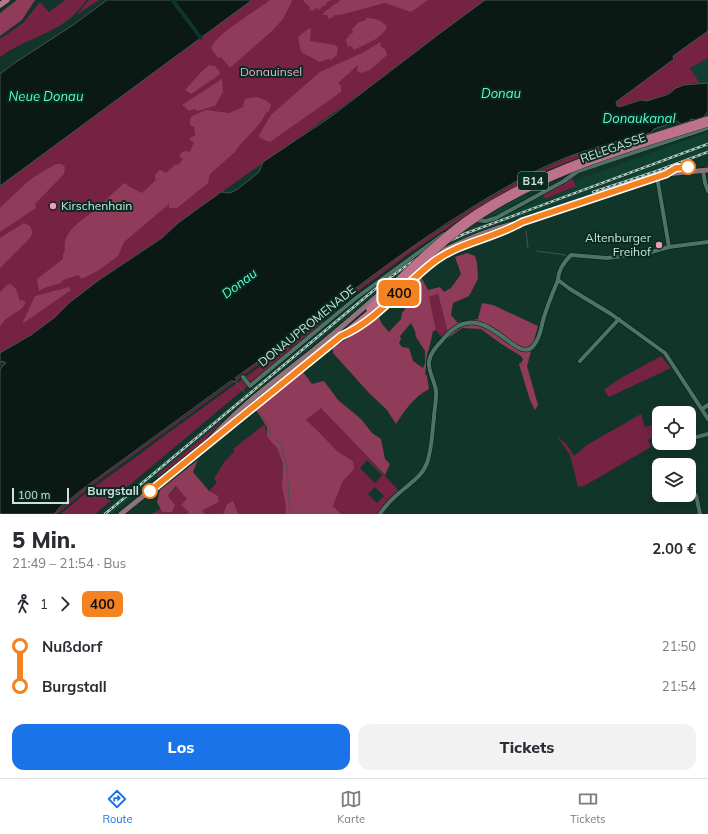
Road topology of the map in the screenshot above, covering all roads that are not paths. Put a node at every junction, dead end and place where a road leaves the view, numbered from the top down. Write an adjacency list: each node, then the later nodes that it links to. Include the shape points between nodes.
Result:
1 (7, 0): 2 (highway)
2 (0, 5)
3 (708, 119): 14 (highway, B14, bridge, via 573,163 496,201 440,240 385,292)
4 (708, 124): 14 (highway, B14, bridge, via 581,166 505,201 457,232)
5 (708, 128): 9 (street, RELEGASSE, via 578,171 496,218 486,221)
6 (706, 170): 7 (main road); 8 (street, via 705,183)
7 (657, 177): 10 (main road); 12 (street)
8 (708, 191)
9 (464, 220): 18 (street, DONAUPROMENADE, via 356,298 250,386)
10 (522, 222): 16 (main road, via 437,259 366,322); 24 (main road, via 474,237 429,257 408,270 218,429)
11 (708, 242): 12 (street)
12 (669, 247): 13 (street, via 648,253 607,258 571,255 565,261)
13 (558, 280): 15 (street); 27 (street, via 533,347 517,348 489,326 471,322 455,328 433,352 429,363 435,384 436,402 429,457 419,476 393,498)
14 (362, 319): 16 (highway, B14)
15 (619, 319): 17 (street); 20 (street, via 665,353)
16 (341, 336): 24 (main road, B14)
17 (580, 361)
18 (243, 377)
19 (708, 405): 20 (street)
20 (702, 409): 21 (street)
21 (708, 419)
22 (708, 434): 23 (street)
23 (696, 437)
24 (203, 448): 26 (main road, B14)
25 (696, 495): 28 (street)
26 (121, 514)
27 (380, 514)
28 (700, 514)

